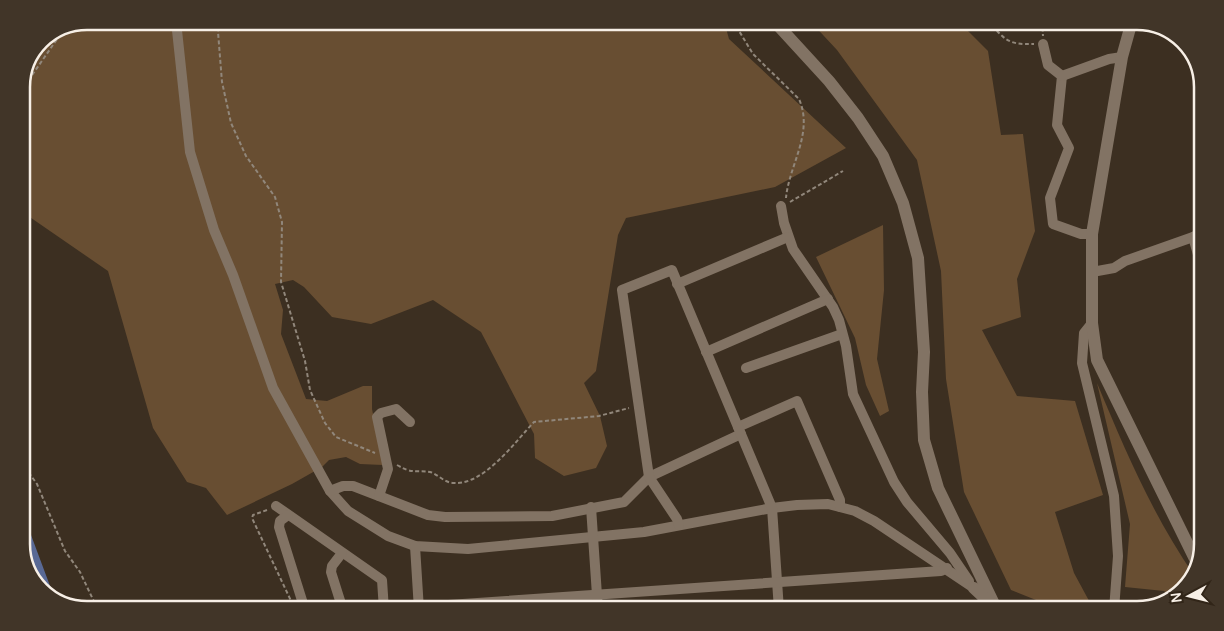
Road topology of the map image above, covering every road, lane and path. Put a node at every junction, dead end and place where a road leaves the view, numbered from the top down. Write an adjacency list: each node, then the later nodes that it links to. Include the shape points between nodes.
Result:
1 (177, 30): 32 (street, via 190,152 199,186 273,388)
2 (218, 30): 29 (path, via 222,82 232,123 246,156 275,197 282,222 281,282 305,361 310,390 325,423 336,437)
3 (739, 30): 14 (path, via 754,54 799,99 803,108 802,146)
4 (782, 30): 58 (street, via 858,118 883,156 903,203 918,258 924,352 924,440 938,488)
5 (996, 30): 9 (path, via 1005,40 1016,45)
6 (1042, 30): 9 (path)
7 (1130, 30): 10 (street)
8 (57, 39): 12 (path)
9 (1043, 44): 11 (street, via 1048,65)
10 (1122, 57): 11 (street); 15 (street)
11 (1062, 76): 15 (street, via 1057,125 1069,148 1050,198 1053,224 1081,234)
12 (31, 77)
13 (843, 171): 14 (path)
14 (784, 205): 16 (street)
15 (1092, 234): 19 (street)
16 (788, 237): 20 (street); 21 (street)
17 (1193, 237): 18 (street); 19 (street, via 1114,268)
18 (1194, 240)
19 (1092, 272): 22 (street)
20 (677, 284): 24 (street); 26 (street, via 672,270 622,290)
21 (828, 299): 23 (street); 24 (street)
22 (1092, 323): 43 (street, via 1097,360); 59 (street, via 1084,333 1082,363 1114,496 1118,556)
23 (842, 334): 25 (street); 46 (street, via 853,394 894,482)
24 (706, 352): 28 (street)
25 (746, 368)
26 (639, 406): 29 (path, via 600,416 534,422 496,463 469,482 453,483 431,472 411,473); 31 (street)
27 (410, 422): 29 (street, via 396,409 380,413 377,417)
28 (739, 431): 31 (street); 36 (street, via 797,401 840,500); 37 (street)
29 (387, 459): 33 (street, via 388,470)
30 (30, 474): 48 (path, via 65,551 80,572)
31 (649, 477): 35 (street, via 624,502); 39 (street)
32 (330, 492): 33 (street, via 343,486 353,486); 41 (street, via 348,511 380,531)
33 (379, 496): 35 (street, via 428,515 446,518 552,516)
34 (276, 506): 38 (street); 49 (path, via 252,518)
35 (591, 507): 40 (street)
36 (840, 507): 37 (street, via 813,504); 44 (street, via 874,521)
37 (772, 508): 39 (street); 45 (street)
38 (288, 515): 42 (street); 50 (street, via 280,521 279,527)
39 (679, 525): 40 (street, via 644,532)
40 (593, 536): 41 (street, via 468,549); 47 (street)
41 (415, 546): 53 (street)
42 (342, 553): 51 (street, via 331,572); 52 (street, via 382,580)
43 (1193, 555)
44 (947, 568): 45 (street, via 942,571); 46 (street)
45 (777, 583): 47 (street); 56 (street)
46 (974, 588): 57 (street)
47 (597, 595): 54 (street); 55 (street)
48 (94, 601)
49 (291, 601)
50 (302, 601)
51 (340, 601)
52 (383, 601)
53 (419, 601)
54 (515, 601)
55 (597, 601)
56 (778, 601)
57 (989, 601)
58 (992, 601)
59 (1115, 601)

